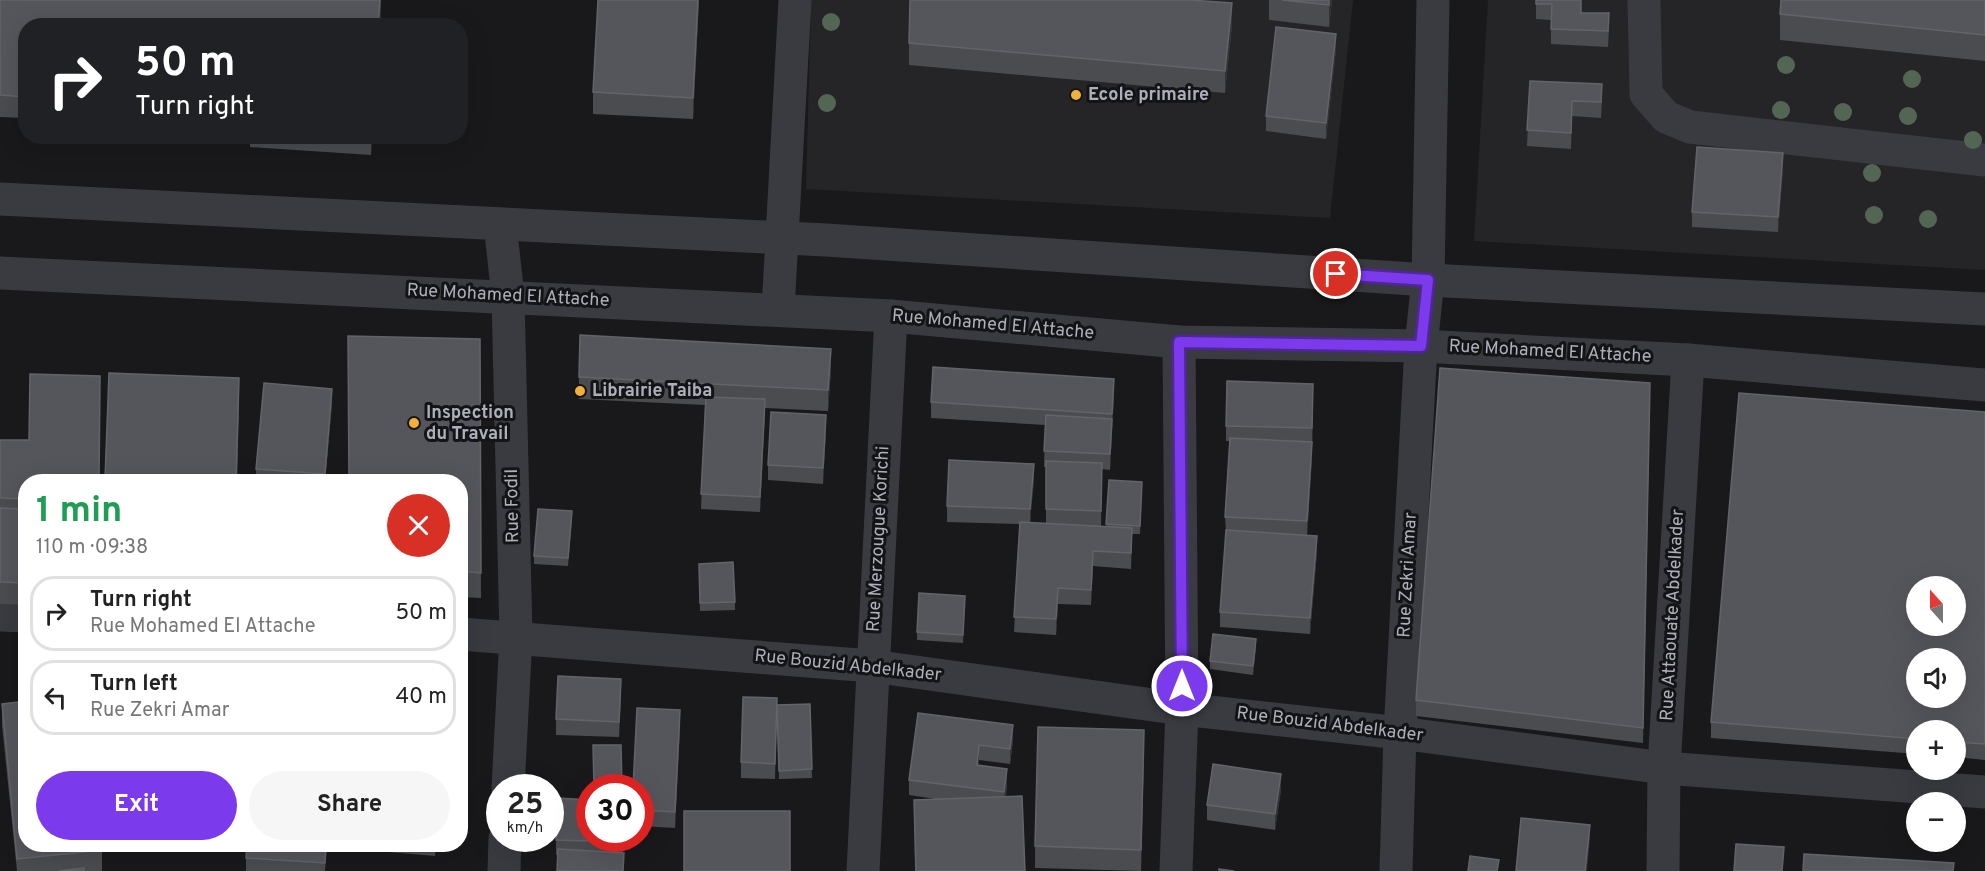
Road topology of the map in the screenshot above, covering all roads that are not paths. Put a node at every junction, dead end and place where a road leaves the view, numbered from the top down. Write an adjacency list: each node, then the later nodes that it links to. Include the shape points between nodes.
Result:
1 (795, 0): 7 (street)
2 (1433, 0): 9 (street, Rue Zekri Amar)
3 (1644, 0): 4 (street, via 1646,94 1666,117 1690,127)
4 (1985, 160)
5 (0, 199): 6 (street)
6 (500, 224): 7 (street); 10 (street, Rue Fodil)
7 (783, 238): 9 (street); 12 (street)
8 (0, 273): 10 (street, Rue Mohamed El Attache)
9 (1428, 280): 11 (street); 15 (street, Rue Zekri Amar)
10 (508, 296): 12 (street, Rue Mohamed El Attache); 21 (street, Rue Fodil)
11 (1985, 309)
12 (778, 310): 13 (street, Rue Mohamed El Attache)
13 (891, 316): 14 (street, Rue Mohamed El Attache); 22 (street, Rue Merzougue Korichi)
14 (1179, 342): 15 (street, Rue Mohamed El Attache); 23 (street)
15 (1421, 346): 16 (street, Rue Mohamed El Attache); 24 (street, Rue Zekri Amar)
16 (1688, 360): 17 (street, Rue Mohamed El Attache); 25 (street, Rue Attaouate Abdelkader)
17 (1985, 385)
18 (0, 615): 19 (street)
19 (18, 616)
20 (468, 634): 21 (street, Rue Bouzid Abdelkader)
21 (516, 636): 22 (street, Rue Bouzid Abdelkader); 26 (street, Rue Fodil)
22 (872, 666): 23 (street, Rue Bouzid Abdelkader); 30 (street, Rue Merzougue Korichi)
23 (1182, 709): 24 (street, Rue Bouzid Abdelkader); 31 (street)
24 (1400, 733): 25 (street, Rue Bouzid Abdelkader); 32 (street, Rue Zekri Amar)
25 (1665, 768): 27 (street, Rue Bouzid Abdelkader); 33 (street, Rue Attaouate Abdelkader)
26 (509, 774)
27 (1985, 792)
28 (505, 852): 29 (street)
29 (504, 871)
30 (863, 871)
31 (1176, 871)
32 (1396, 871)
33 (1663, 871)

